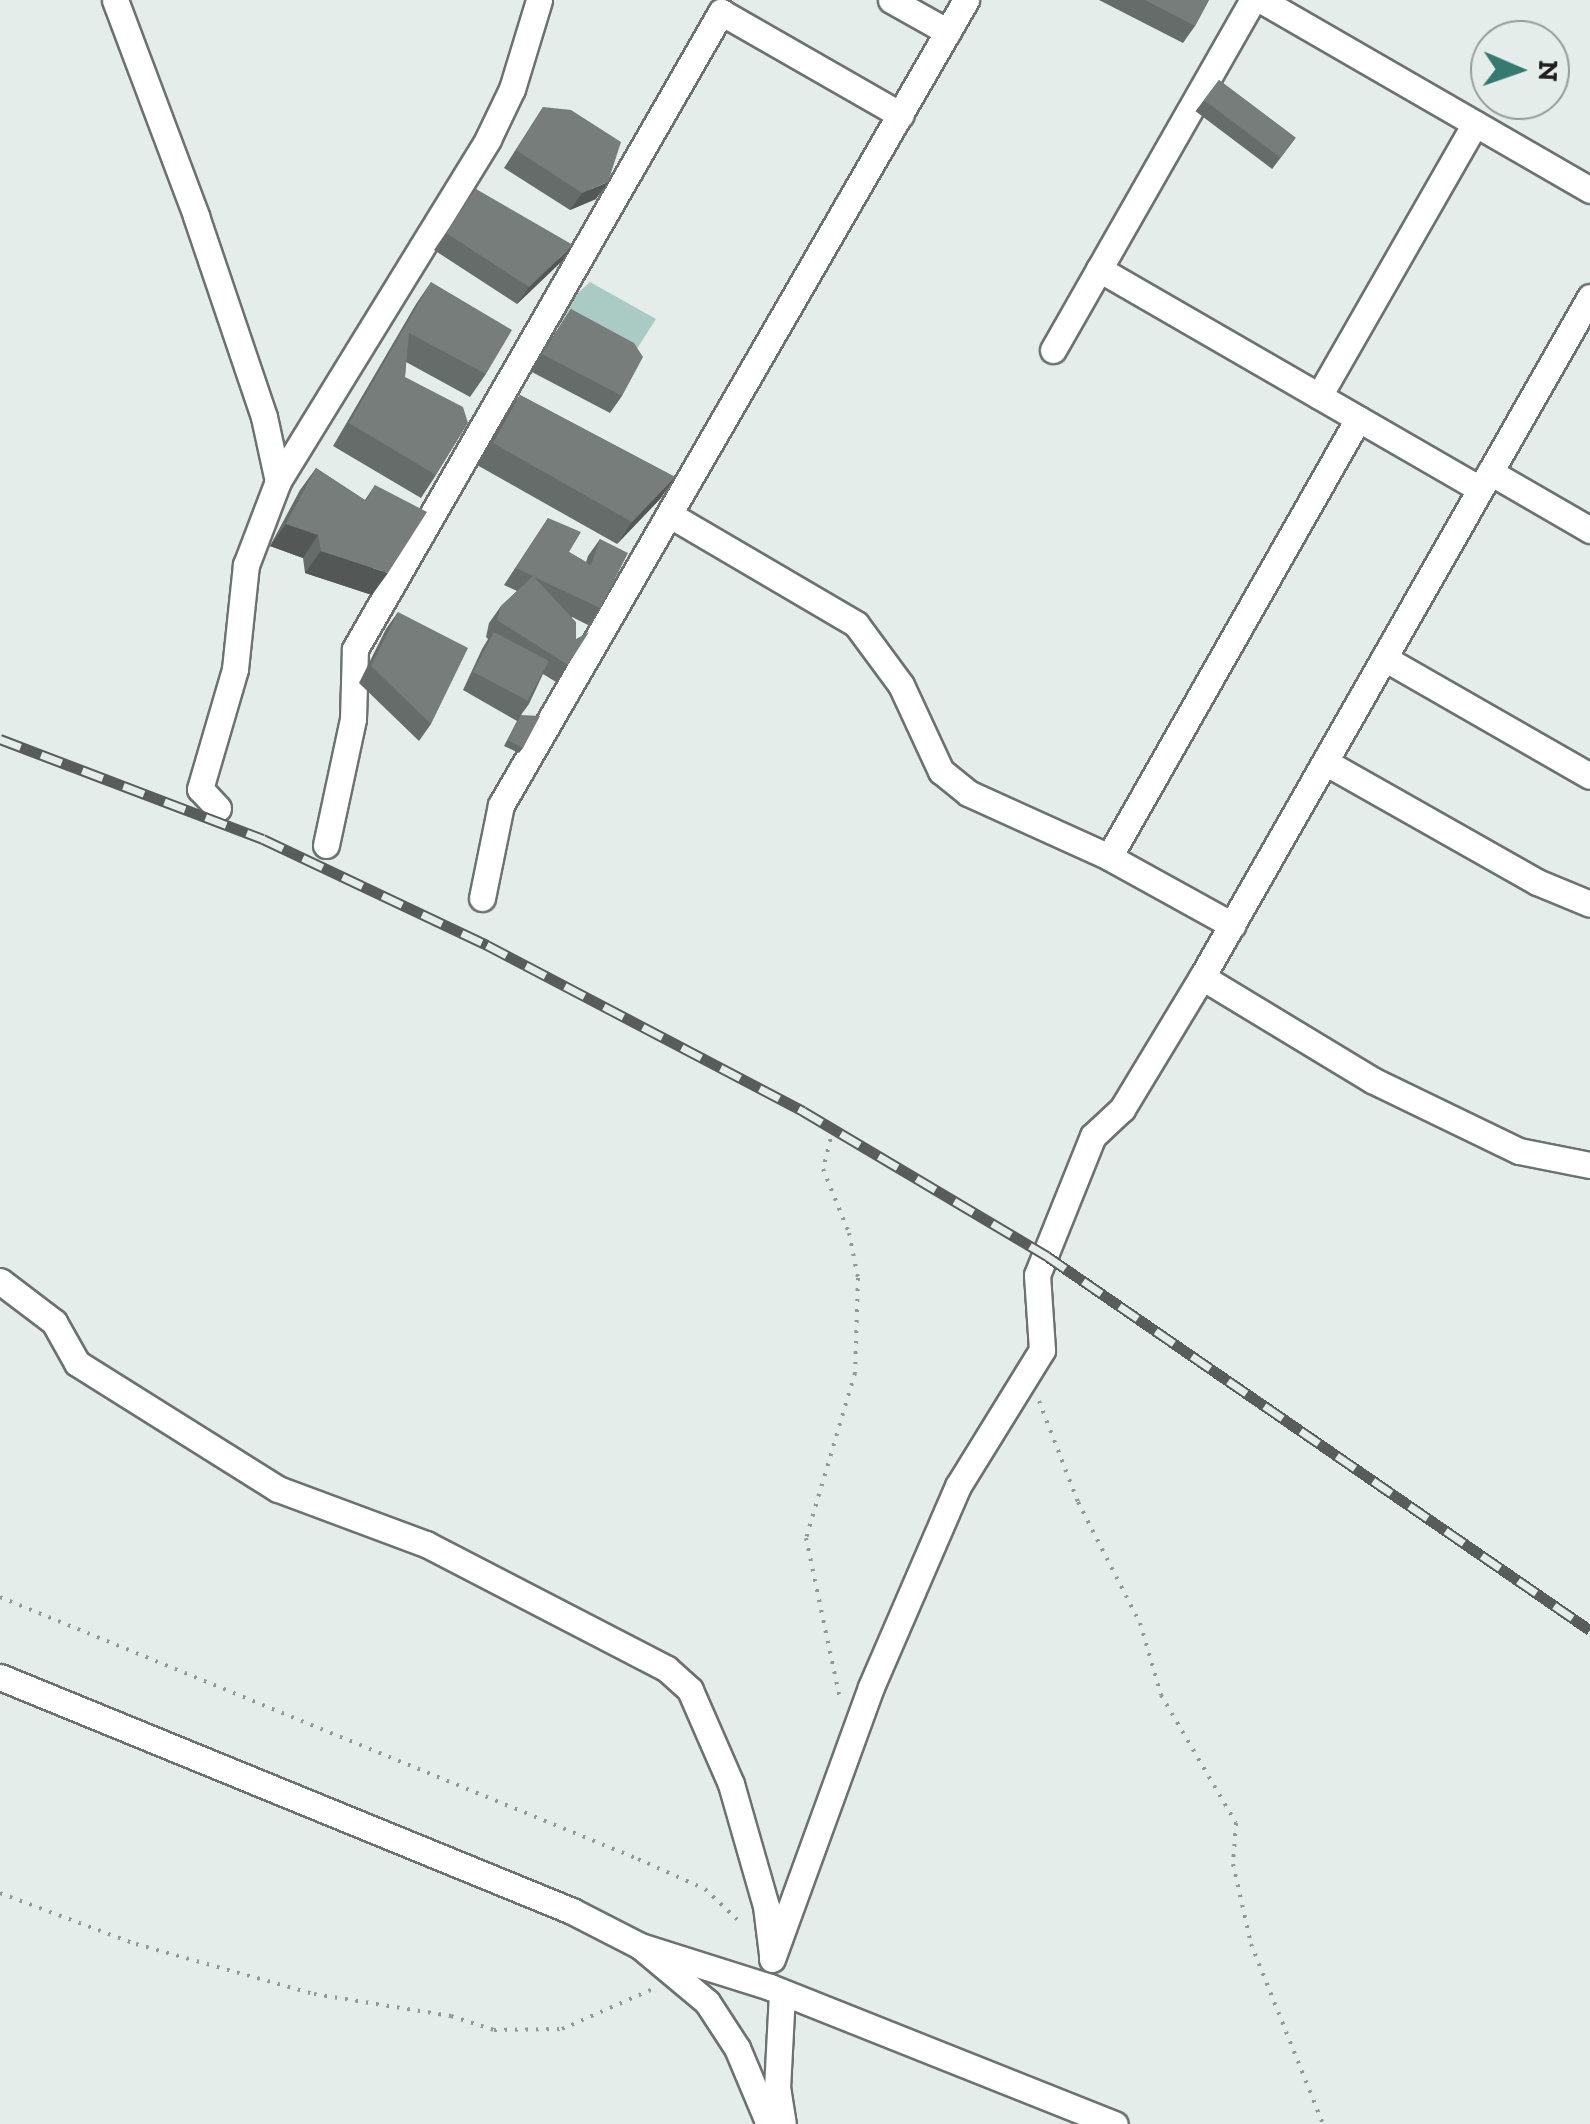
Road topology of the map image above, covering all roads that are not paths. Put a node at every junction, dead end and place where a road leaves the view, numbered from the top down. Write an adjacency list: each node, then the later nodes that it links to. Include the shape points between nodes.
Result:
1 (539, 0): 16 (street, via 512,89 488,139)
2 (890, 0): 7 (street)
3 (966, 0): 7 (street)
4 (1253, 0): 11 (street)
5 (1261, 0): 9 (street)
6 (118, 1): 16 (street, via 264,417)
7 (948, 32): 8 (street)
8 (900, 115): 18 (street); 24 (street, via 720,12 355,649 353,718)
9 (1475, 124): 10 (street); 14 (street)
10 (1590, 190)
11 (1099, 269): 13 (street); 14 (street)
12 (1590, 297): 17 (street)
13 (1053, 350)
14 (1319, 396): 15 (street)
15 (1358, 419): 17 (street); 25 (street)
16 (278, 481): 23 (street, via 246,566 235,668 200,789)
17 (1485, 481): 19 (street); 20 (street)
18 (672, 516): 25 (street, via 856,624 901,684 941,770 968,793); 26 (street, via 501,805)
19 (1590, 530)
20 (1384, 658): 21 (street); 22 (street)
21 (1325, 762): 27 (street, via 1536,882); 28 (street)
22 (1590, 776)
23 (218, 808)
24 (326, 845)
25 (1109, 857): 28 (street)
26 (482, 898)
27 (1590, 904)
28 (1232, 925): 29 (street)
29 (1202, 977): 30 (street, via 1372,1080 1519,1151); 31 (street, via 1122,1108 1086,1152 1037,1275 1044,1326 1032,1371 958,1486 856,1728 772,1959 766,1906 732,1784 690,1690 667,1669 426,1544 278,1489 76,1364 54,1322)
30 (1590, 1165)
31 (0, 1281)
32 (0, 1677): 33 (street, via 572,1911)
33 (640, 1946): 34 (street); 35 (street, via 707,2002 737,2048)
34 (782, 1993): 36 (street, via 777,2087); 37 (street)
35 (769, 2124)
36 (783, 2124)
37 (1115, 2124)

